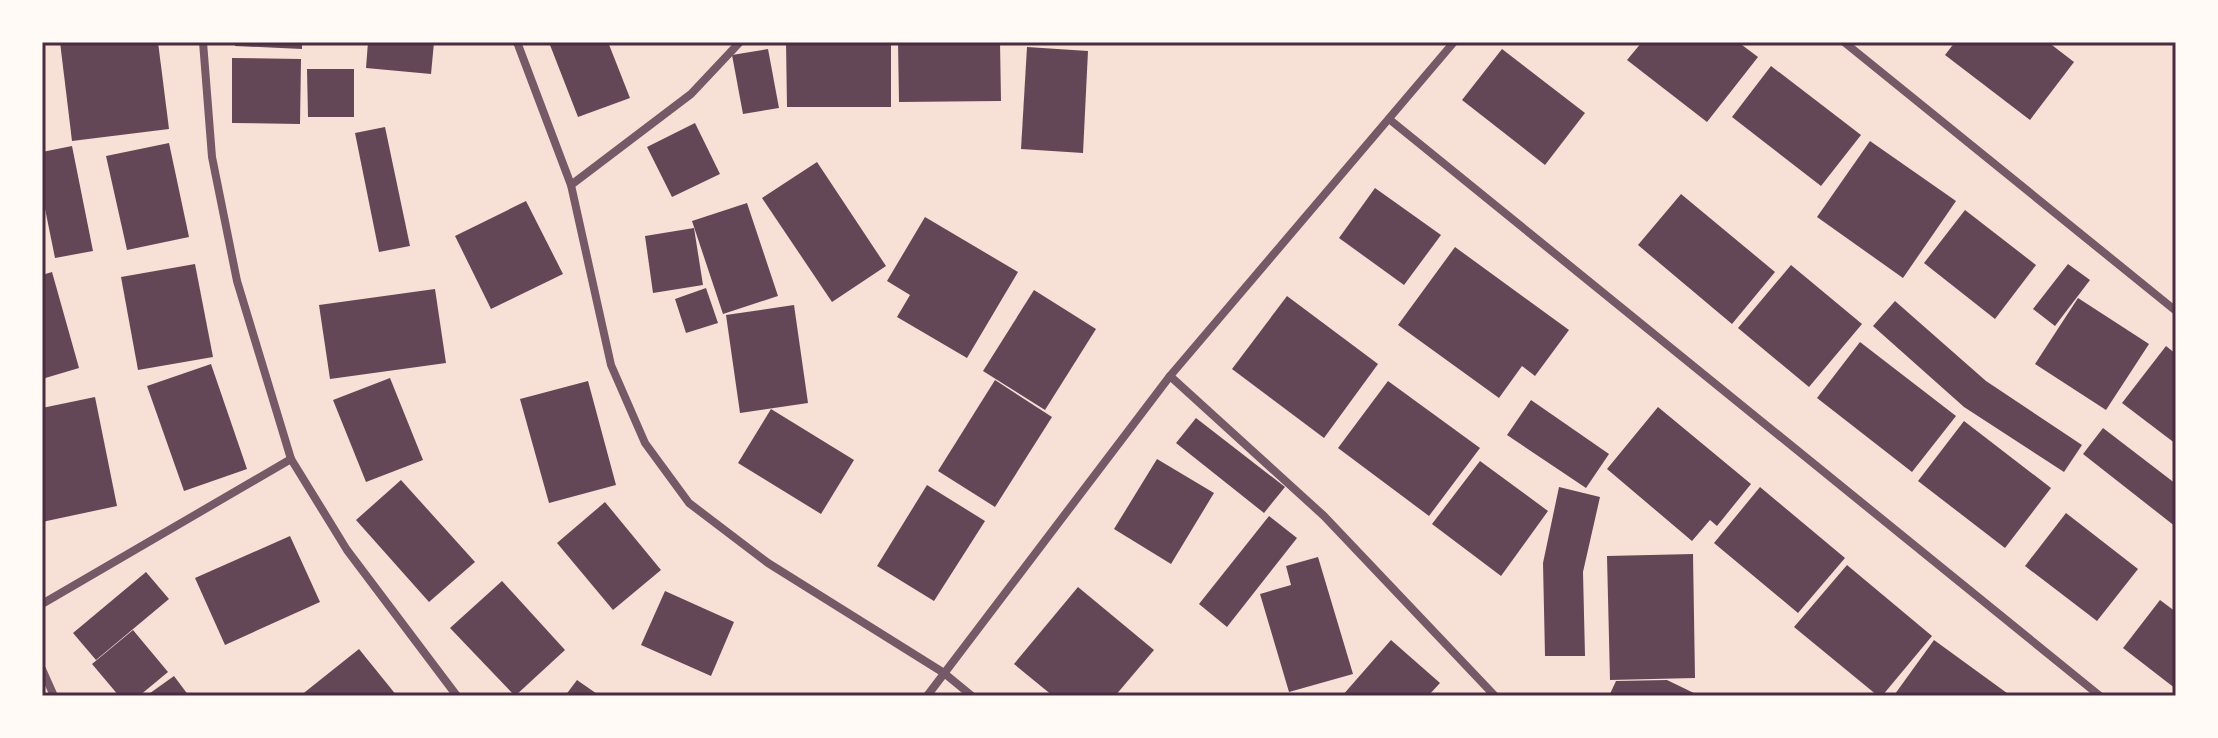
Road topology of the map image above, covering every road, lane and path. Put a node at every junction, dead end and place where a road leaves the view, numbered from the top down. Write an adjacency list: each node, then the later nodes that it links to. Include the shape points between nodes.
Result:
1 (203, 42): 10 (street, via 212,157 237,281)
2 (517, 42): 7 (street)
3 (740, 42): 7 (street, via 691,94)
4 (1454, 42): 6 (street)
5 (1844, 42): 8 (street)
6 (1389, 119): 9 (street); 19 (street)
7 (571, 185): 13 (street, via 611,365 645,443 689,503 768,563)
8 (2176, 311)
9 (1170, 376): 13 (street); 18 (street, via 1324,516)
10 (291, 459): 11 (street); 15 (street, via 347,550)
11 (42, 604)
12 (42, 669): 14 (street)
13 (944, 673): 16 (street); 17 (street)
14 (54, 696)
15 (457, 696)
16 (927, 696)
17 (972, 696)
18 (1495, 696)
19 (2100, 696)

